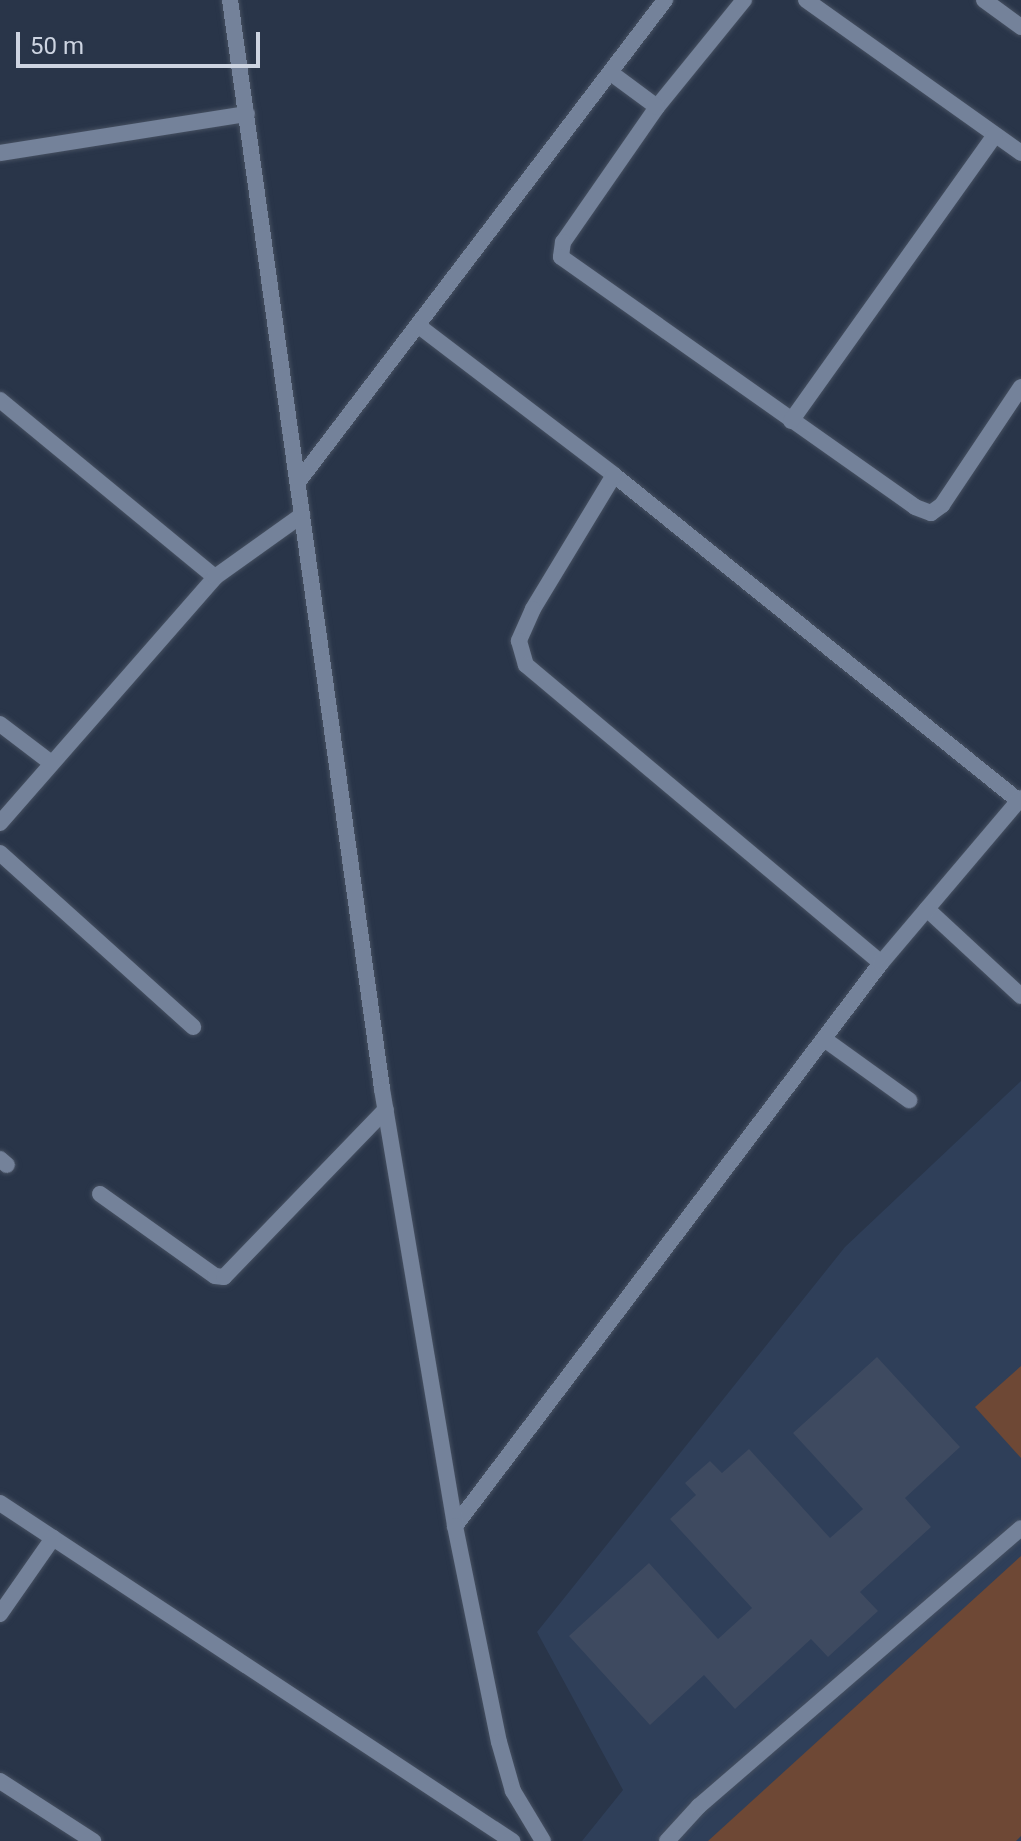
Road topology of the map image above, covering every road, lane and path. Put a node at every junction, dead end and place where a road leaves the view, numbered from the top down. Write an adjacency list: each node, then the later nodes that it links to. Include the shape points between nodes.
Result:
1 (230, 0): 9 (street)
2 (665, 0): 7 (street)
3 (744, 0): 8 (street)
4 (806, 0): 10 (street)
5 (984, 0): 6 (street)
6 (1021, 27)
7 (611, 73): 8 (street); 13 (street)
8 (657, 107): 16 (street, via 563,242 561,257)
9 (247, 114): 11 (street); 18 (street)
10 (995, 135): 12 (street); 16 (street)
11 (0, 153)
12 (1021, 153)
13 (420, 327): 17 (street); 18 (street)
14 (1021, 387): 16 (street, via 942,505 931,513)
15 (0, 400): 20 (street)
16 (791, 421)
17 (614, 475): 23 (street); 27 (street, via 533,609 519,641 526,665)
18 (298, 482): 19 (street)
19 (302, 515): 20 (street); 32 (street)
20 (215, 577): 22 (street)
21 (0, 724): 22 (street)
22 (50, 762): 24 (street)
23 (1020, 799): 26 (street)
24 (0, 823)
25 (0, 853): 29 (street)
26 (927, 909): 27 (street); 28 (street)
27 (881, 963): 30 (street)
28 (1021, 996)
29 (193, 1027)
30 (824, 1039): 31 (street); 35 (street)
31 (909, 1100)
32 (386, 1109): 33 (street, via 224,1277 215,1276); 35 (street)
33 (100, 1194)
34 (0, 1503): 37 (street)
35 (455, 1526): 42 (street, via 499,1742 513,1791)
36 (1021, 1528): 43 (street, via 699,1806)
37 (53, 1538): 38 (street); 41 (street)
38 (0, 1614)
39 (0, 1781): 40 (street)
40 (93, 1841)
41 (512, 1841)
42 (543, 1841)
43 (667, 1841)

